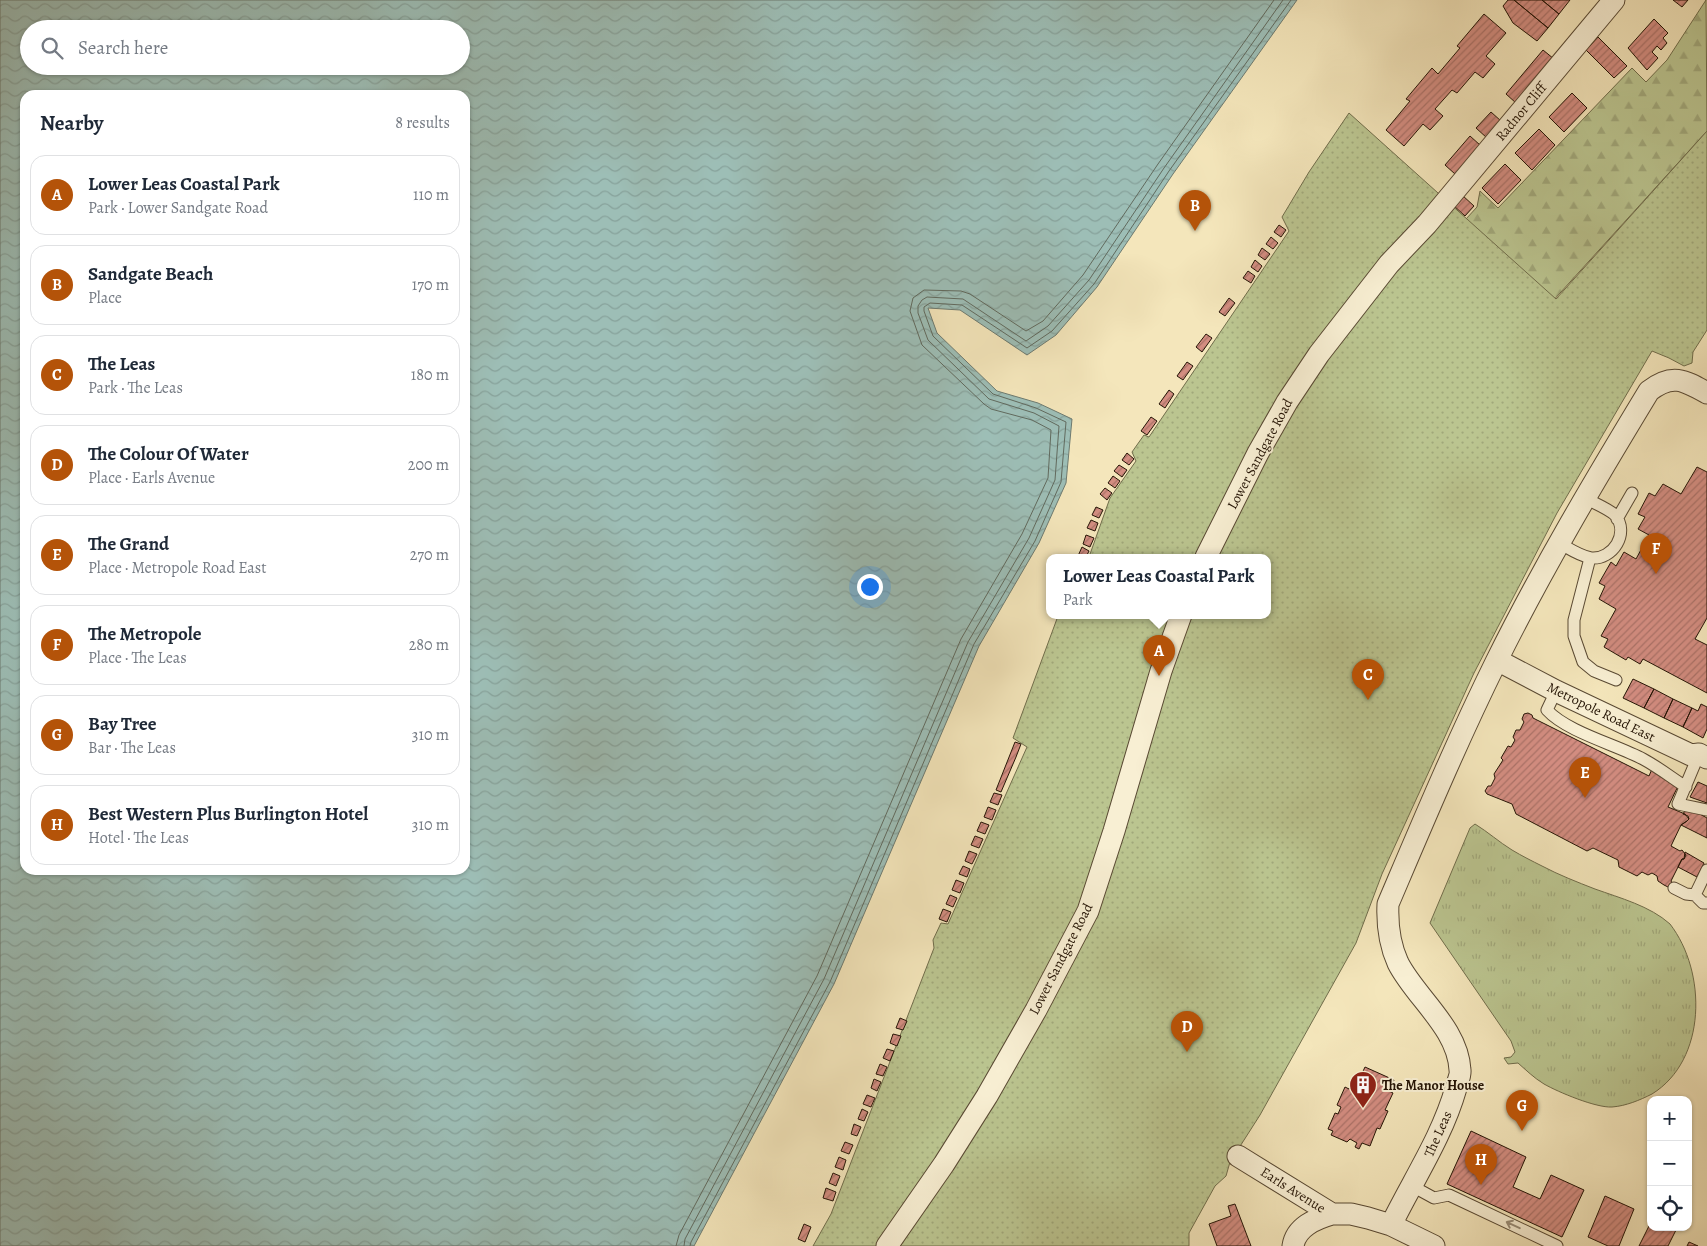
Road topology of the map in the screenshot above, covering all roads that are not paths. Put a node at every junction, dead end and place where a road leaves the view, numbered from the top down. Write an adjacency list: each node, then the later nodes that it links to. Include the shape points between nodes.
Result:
1 (1614, 0): 2 (street, Radnor Cliff, via 1435,229 1389,264)
2 (1319, 354): 8 (street, Lower Sandgate Road, via 1258,453)
3 (1707, 393): 5 (street, The Leas, via 1693,385 1668,379 1649,391)
4 (1632, 493): 6 (lane)
5 (1585, 498): 6 (lane, via 1614,514); 7 (street, The Leas)
6 (1617, 519): 9 (lane, via 1619,540 1611,552)
7 (1559, 544): 9 (lane); 11 (street, The Leas)
8 (1208, 554)
9 (1590, 558): 12 (lane, via 1574,620 1574,636 1583,662 1594,671)
10 (1180, 619): 25 (street, Lower Sandgate Road, via 1088,911 987,1096)
11 (1497, 660): 13 (street, Metropole Road East); 22 (street, The Leas, via 1388,904 1387,926 1398,963 1434,1011 1454,1045 1461,1071 1451,1104)
12 (1616, 680)
13 (1556, 691): 14 (street, Metropole Road East, via 1691,756); 15 (lane, via 1547,710 1554,717 1643,759)
14 (1703, 756): 15 (lane)
15 (1686, 787): 16 (lane, via 1678,804)
16 (1707, 810)
17 (1707, 870): 19 (lane)
18 (1674, 888): 19 (lane)
19 (1695, 895): 20 (lane)
20 (1707, 903)
21 (1238, 1156): 23 (street, Earls Avenue)
22 (1412, 1186): 24 (street, The Leas); 28 (lane, one-way to 22, via 1448,1195 1434,1198)
23 (1332, 1214): 24 (street, Earls Avenue, via 1360,1216); 26 (street, via 1314,1219 1301,1230)
24 (1391, 1225): 27 (street, Earls Avenue)
25 (887, 1246)
26 (1293, 1246)
27 (1434, 1246)
28 (1557, 1246)

